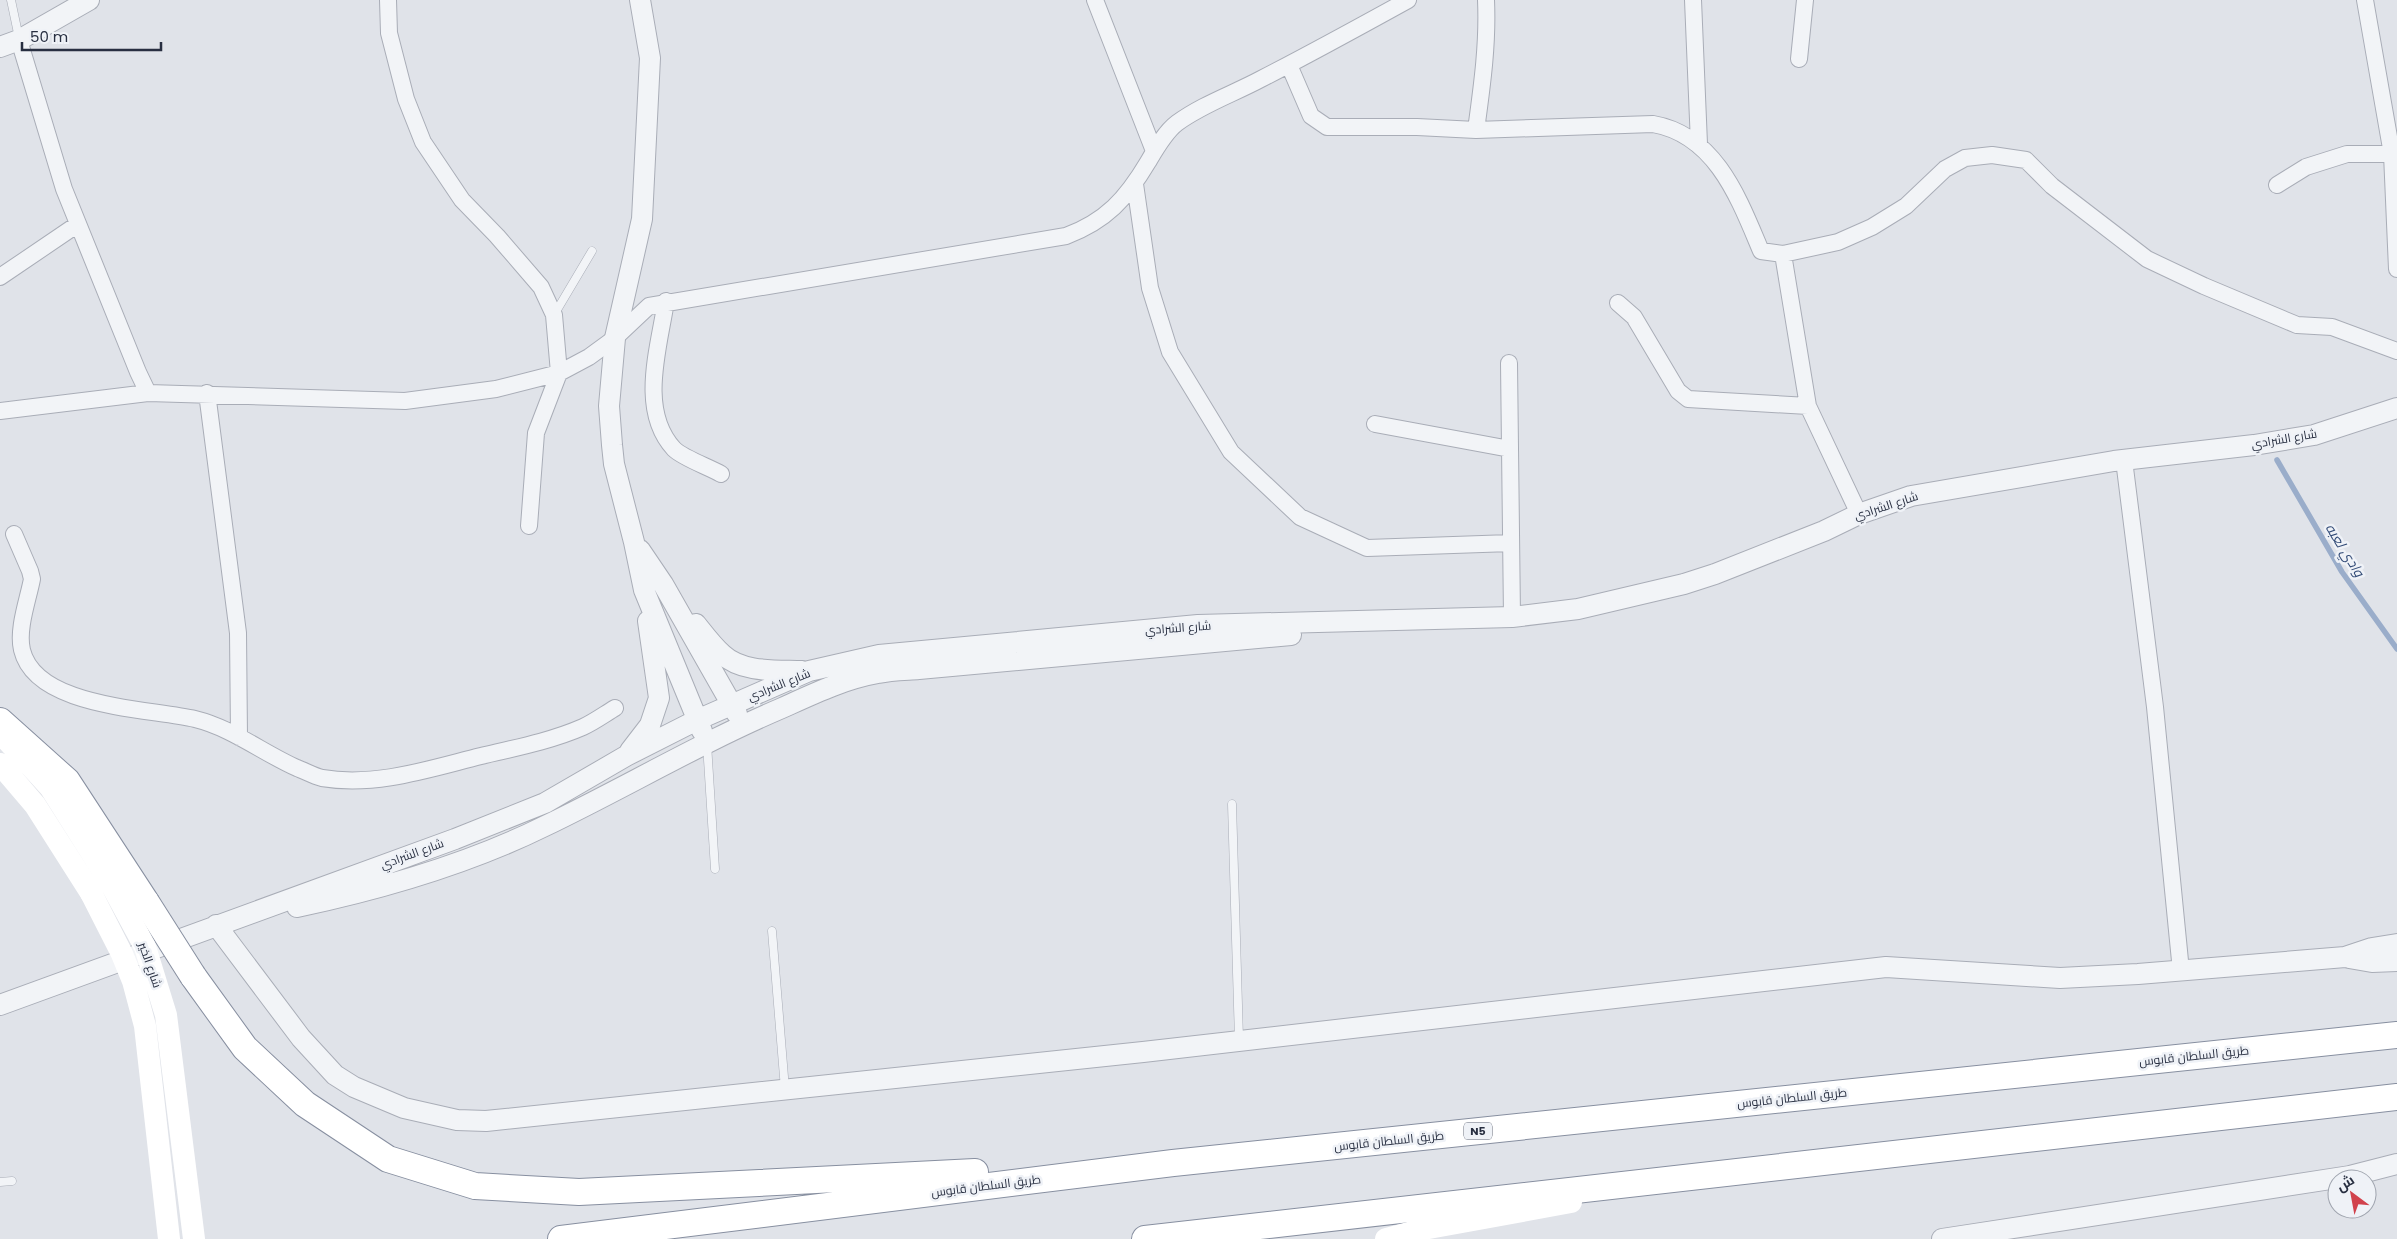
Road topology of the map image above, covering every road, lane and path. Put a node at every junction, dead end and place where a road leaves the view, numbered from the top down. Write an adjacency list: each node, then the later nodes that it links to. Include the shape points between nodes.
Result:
1 (11, 0): 11 (lane)
2 (89, 0): 11 (street)
3 (388, 0): 28 (street, via 389,33 406,99 423,142 462,200 541,286)
4 (640, 0): 29 (street, via 650,58 642,220)
5 (1094, 0): 17 (street)
6 (1408, 0): 14 (street)
7 (1486, 0): 15 (street, via 1485,63)
8 (1693, 0): 16 (street)
9 (1805, 0): 13 (street)
10 (2365, 0): 18 (street)
11 (19, 40): 12 (street); 21 (street, via 64,189)
12 (0, 47)
13 (1799, 59)
14 (1289, 65): 15 (street, via 1311,116 1327,127); 17 (street, via 1175,124)
15 (1476, 130): 16 (street, via 1653,124 1682,132)
16 (1699, 144): 23 (street, via 1735,190 1761,251)
17 (1154, 151): 19 (street)
18 (2392, 154): 20 (street, via 2347,154 2306,167); 24 (street)
19 (1135, 184): 26 (street, via 1109,214 1086,229 1066,236); 46 (street, via 1150,288 1170,352 1231,452 1300,517 1367,548)
20 (2277, 185)
21 (78, 224): 25 (street); 33 (street)
22 (592, 251): 28 (lane)
23 (1782, 254): 30 (street, via 1838,242 1872,227 1906,206 1945,169 1965,158 1992,155 2026,160 2052,186 2147,258 2204,286 2297,324 2332,327); 35 (street)
24 (2397, 269)
25 (0, 277)
26 (666, 301): 29 (street, via 649,306); 41 (street, via 652,394 659,428 675,450)
27 (1618, 303): 35 (street, via 1634,317 1678,391 1688,398)
28 (554, 315): 32 (street)
29 (615, 338): 32 (street); 45 (street, via 609,406 612,445)
30 (2397, 351)
31 (1509, 363): 39 (street)
32 (559, 373): 34 (street, via 496,389 405,401); 43 (street, via 536,433)
33 (148, 393): 34 (street); 37 (street)
34 (208, 394): 58 (street, via 238,633)
35 (1808, 406): 42 (street)
36 (2397, 408): 40 (street, شارع الشرادي, via 2314,435)
37 (0, 411)
38 (1375, 424): 39 (street)
39 (1510, 449): 46 (street)
40 (2124, 460): 42 (street, شارع الشرادي, via 1911,496); 70 (street, via 2155,708)
41 (721, 474)
42 (1859, 514): 49 (street, شارع الشرادي, via 1824,531 1684,584 1578,609)
43 (529, 526)
44 (14, 534): 58 (street, via 32,579 22,649 26,661 41,680 88,702 196,720)
45 (634, 542): 47 (street); 48 (street)
46 (1511, 543): 49 (street)
47 (663, 584): 51 (street, via 723,656 756,669); 52 (street)
48 (644, 590): 54 (street); 60 (street, via 659,698 650,725)
49 (1512, 617): 50 (street, شارع الشرادي)
50 (1412, 620): 51 (street, شارع الشرادي, via 1198,625 879,655); 56 (street, شارع الشرادي, via 1321,632 878,673 819,692)
51 (809, 672): 52 (street, شارع الشرادي)
52 (732, 704): 54 (street, شارع الشرادي); 56 (street)
53 (615, 708): 58 (street, via 584,727 535,743 376,780 321,778)
54 (697, 720): 59 (street); 60 (street, شارع الشرادي)
55 (0, 721): 76 (highway, bridge, via 67,781 193,976 245,1048 305,1104 388,1159 475,1186 579,1192)
56 (742, 725): 59 (street, شارع الشرادي)
57 (0, 732): 87 (main road, شارع الخير, bridge, via 50,787 110,882 145,947 166,1015)
58 (239, 737)
59 (707, 742): 63 (lane); 64 (street, شارع الشرادي, via 545,826 471,858 376,890)
60 (626, 756): 64 (street, شارع الشرادي, via 545,803)
61 (0, 764): 86 (main road, شارع الخير, bridge, via 34,805 91,893 129,972 145,1026)
62 (1232, 804): 73 (lane)
63 (716, 869)
64 (248, 914): 65 (street, شارع الشرادي)
65 (216, 925): 71 (street, شارع الشرادي); 74 (street, via 301,1038 335,1075 354,1087 404,1108 456,1120 513,1120)
66 (772, 931): 74 (lane)
67 (2397, 944): 68 (street)
68 (2345, 957): 69 (street, via 2372,962); 70 (street)
69 (2397, 961)
70 (2181, 971): 73 (street, via 2060,978 1886,967)
71 (0, 1005)
72 (2397, 1035): 76 (highway, طريق السلطان قابوس / N5)
73 (1239, 1041): 74 (street)
74 (785, 1088)
75 (2397, 1097): 79 (highway)
76 (1173, 1163): 88 (highway, طريق السلطان قابوس / N5)
77 (2397, 1164): 78 (street)
78 (2377, 1169)
79 (1730, 1172): 85 (highway); 90 (main road, via 1423,1229)
80 (2377, 1176): 81 (street)
81 (2397, 1176)
82 (2327, 1180): 91 (street)
83 (12, 1181): 84 (lane)
84 (0, 1182)
85 (1206, 1236): 89 (highway)
86 (168, 1239)
87 (194, 1239)
88 (561, 1239)
89 (1145, 1239)
90 (1386, 1239)
91 (1942, 1239)

